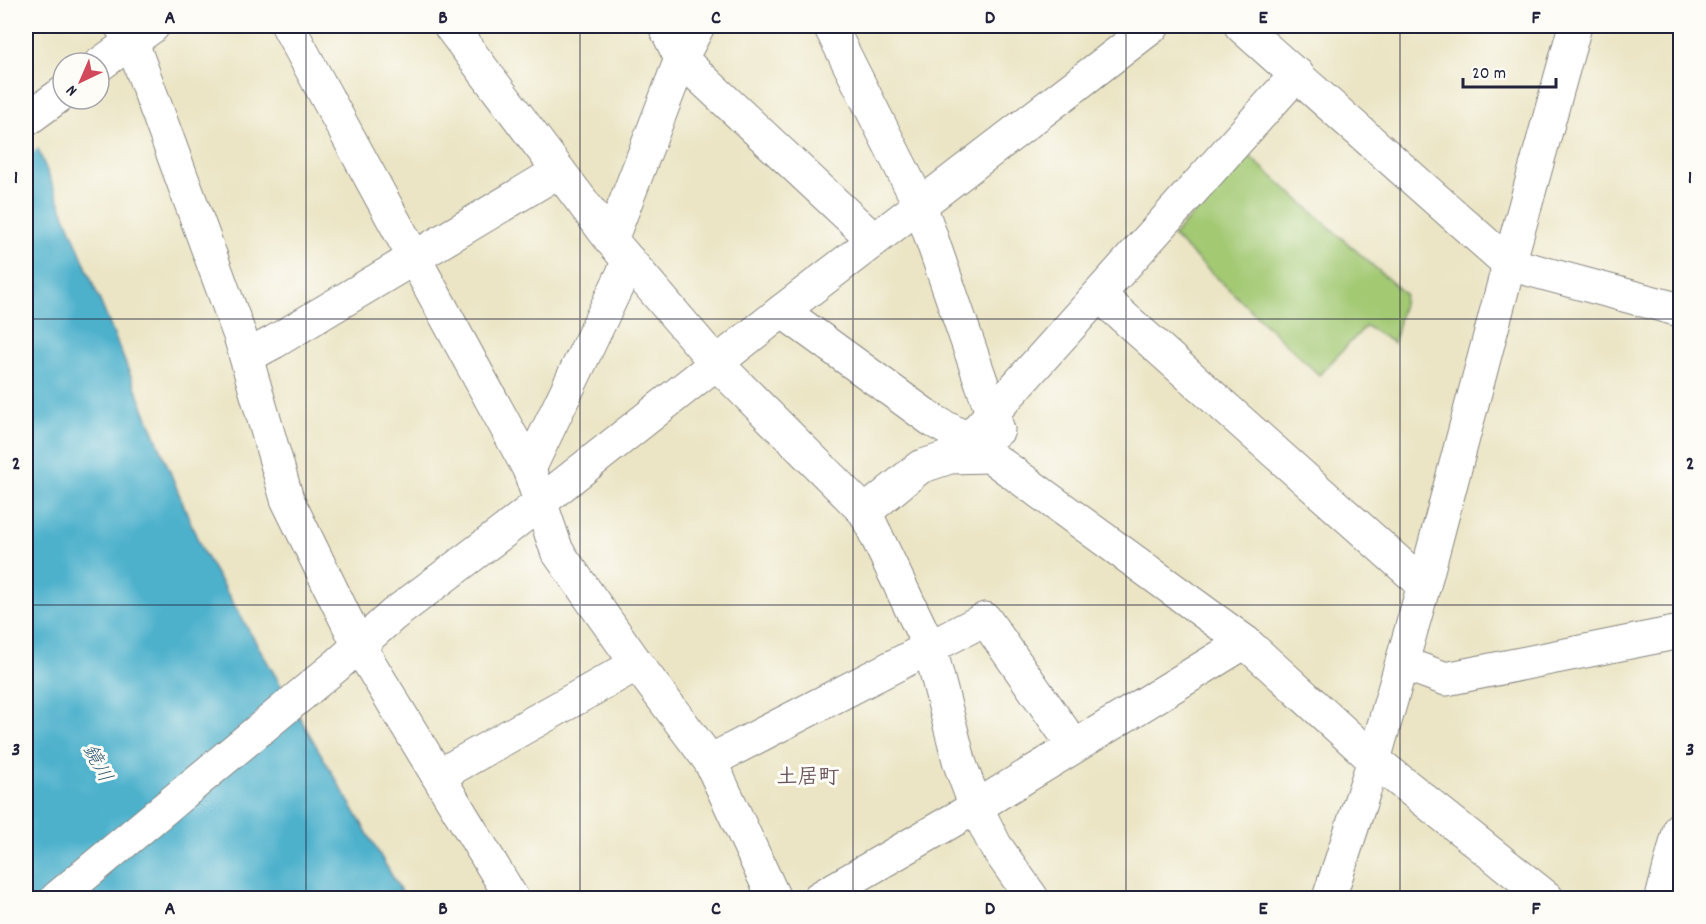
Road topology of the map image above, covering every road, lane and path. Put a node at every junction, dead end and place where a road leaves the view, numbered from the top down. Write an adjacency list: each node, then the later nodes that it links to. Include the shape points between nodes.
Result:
1 (288, 26): 19 (street)
2 (450, 26): 15 (street)
3 (665, 26): 11 (street)
4 (698, 26): 11 (street)
5 (830, 26): 16 (street)
6 (1153, 26): 16 (street)
7 (1241, 26): 12 (street)
8 (1575, 26): 20 (street)
9 (135, 30): 10 (street); 24 (street)
10 (111, 53)
11 (681, 59): 17 (street); 18 (street)
12 (1297, 74): 20 (street); 21 (street)
13 (51, 101): 14 (street)
14 (26, 120)
15 (559, 171): 18 (street); 19 (street)
16 (920, 205): 17 (street); 26 (street)
17 (874, 240): 23 (street)
18 (620, 251): 25 (street); 30 (street)
19 (415, 257): 24 (street); 30 (street)
20 (1509, 264): 22 (street); 34 (street)
21 (1100, 296): 26 (street); 34 (street)
22 (1680, 310)
23 (782, 311): 25 (street); 27 (street)
24 (246, 357): 37 (street, via 287,498)
25 (716, 363): 32 (street); 33 (street)
26 (992, 413): 28 (street); 31 (street)
27 (932, 420): 28 (street); 29 (street)
28 (978, 448): 29 (street); 31 (street)
29 (920, 467): 33 (street)
30 (529, 470): 32 (street)
31 (1014, 475): 36 (street)
32 (540, 502): 37 (street, via 393,615); 40 (street, via 556,551)
33 (865, 512): 38 (street)
34 (1424, 585): 39 (street)
35 (1680, 632): 39 (street, via 1446,679)
36 (1245, 642): 41 (street); 42 (street)
37 (359, 646): 44 (street); 47 (street)
38 (930, 648): 41 (street, via 985,620); 43 (street); 45 (street, via 960,764)
39 (1402, 663): 42 (street)
40 (637, 664): 43 (street); 44 (street)
41 (1074, 746): 45 (street)
42 (1374, 760): 52 (street); 53 (street)
43 (710, 761): 49 (street)
44 (438, 776): 48 (street)
45 (976, 807): 50 (street); 51 (street, via 995,845)
46 (1680, 828): 54 (street)
47 (57, 898)
48 (512, 898)
49 (774, 898)
50 (819, 898)
51 (1032, 898)
52 (1329, 898)
53 (1547, 898)
54 (1662, 898)

